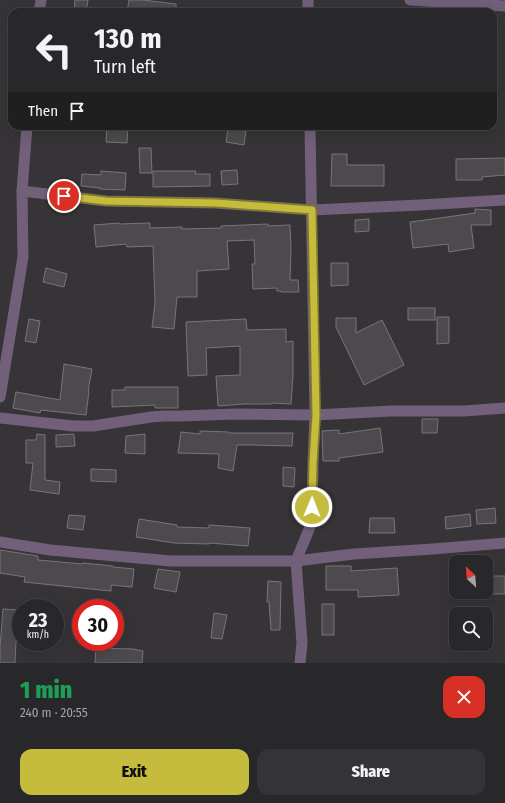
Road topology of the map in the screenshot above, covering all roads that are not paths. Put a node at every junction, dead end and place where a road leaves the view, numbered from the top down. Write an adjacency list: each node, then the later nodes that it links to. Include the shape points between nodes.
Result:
1 (410, 0): 2 (street)
2 (505, 6)
3 (27, 130): 5 (street)
4 (310, 130): 7 (street)
5 (22, 191): 7 (street, via 106,201 216,203); 8 (street, via 23,257)
6 (505, 200): 7 (street)
7 (312, 210): 10 (street)
8 (0, 398)
9 (505, 408): 10 (street)
10 (316, 415): 11 (street, via 151,416 93,426); 14 (street, via 312,522)
11 (0, 418)
12 (0, 542): 14 (street, via 50,550 171,561)
13 (505, 543): 14 (street)
14 (296, 561): 15 (street, via 302,643)
15 (300, 663)

